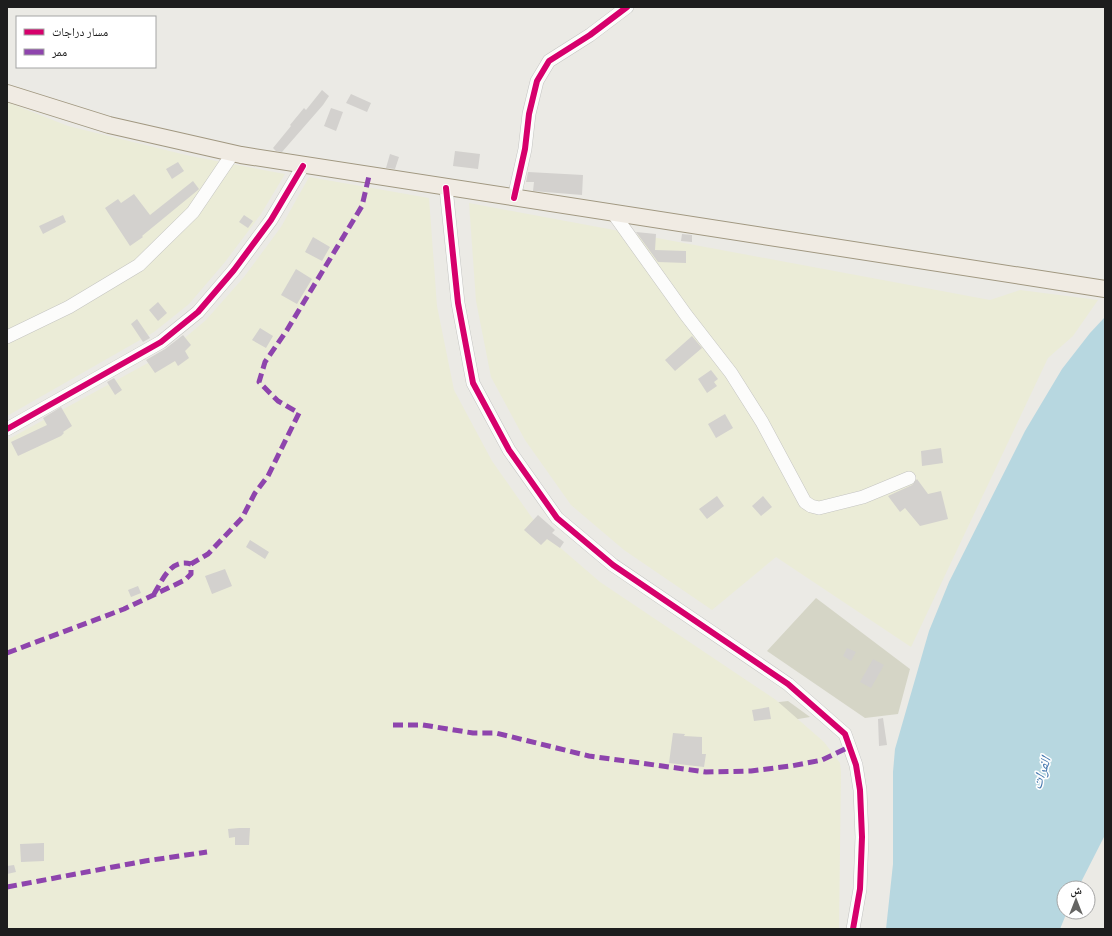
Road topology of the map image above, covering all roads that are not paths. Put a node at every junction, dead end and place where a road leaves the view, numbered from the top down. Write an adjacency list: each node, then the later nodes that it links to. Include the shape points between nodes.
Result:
1 (627, 7): 6 (street, via 550,61 537,81 529,114 526,149)
2 (7, 93): 3 (main road, via 109,125)
3 (233, 153): 4 (main road); 9 (street, via 193,212 139,265 69,307)
4 (303, 166): 5 (main road); 10 (street, via 271,220 234,270 198,312 161,342)
5 (446, 188): 6 (main road); 12 (street, via 458,303 473,383 509,450 557,518 613,565 788,684 845,734 856,764 860,790 860,889)
6 (514, 198): 7 (main road)
7 (613, 213): 8 (main road); 11 (street, via 731,373 762,422 805,502 819,508 863,497)
8 (1105, 289)
9 (7, 337)
10 (7, 429)
11 (910, 478)
12 (854, 929)

